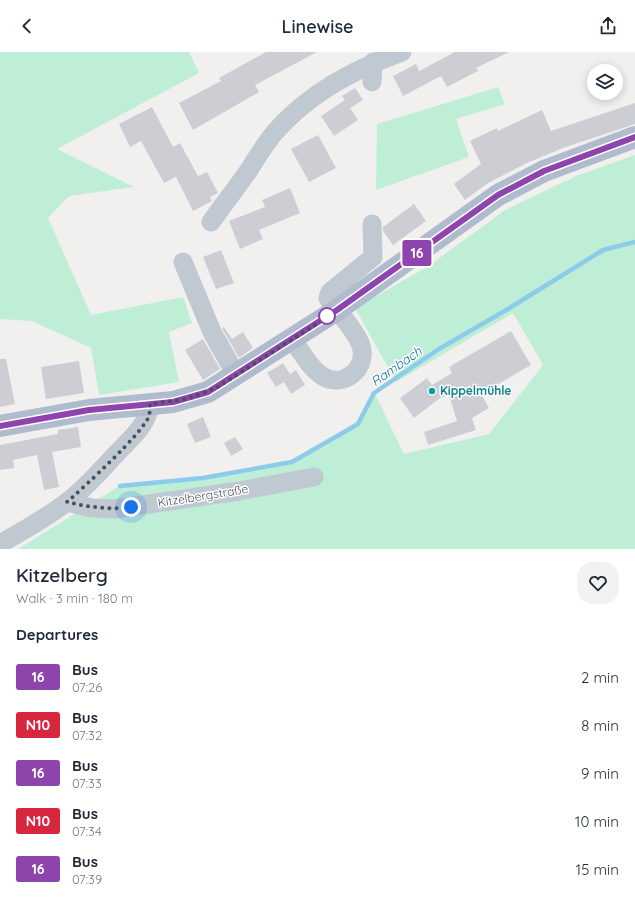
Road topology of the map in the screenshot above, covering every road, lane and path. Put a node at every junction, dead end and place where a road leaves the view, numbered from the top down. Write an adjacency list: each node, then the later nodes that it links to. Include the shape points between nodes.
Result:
1 (388, 56): 2 (street); 4 (street, via 330,85 296,111 260,151)
2 (372, 82)
3 (635, 137): 7 (main road, via 544,171 498,195)
4 (211, 222)
5 (372, 224): 7 (street, via 373,257 330,292 328,298)
6 (183, 262): 9 (street, via 212,332)
7 (337, 310): 8 (main road); 8 (street, via 360,341 362,348 361,361 350,376 337,380 324,377)
8 (292, 339): 9 (main road)
9 (236, 375): 10 (main road, via 200,395 173,402)
10 (150, 404): 11 (main road, via 89,410); 13 (street, via 148,417 139,430)
11 (0, 426)
12 (314, 477): 13 (street, Kitzelbergstraße, via 116,509 92,508)
13 (67, 502): 14 (street)
14 (0, 544)

